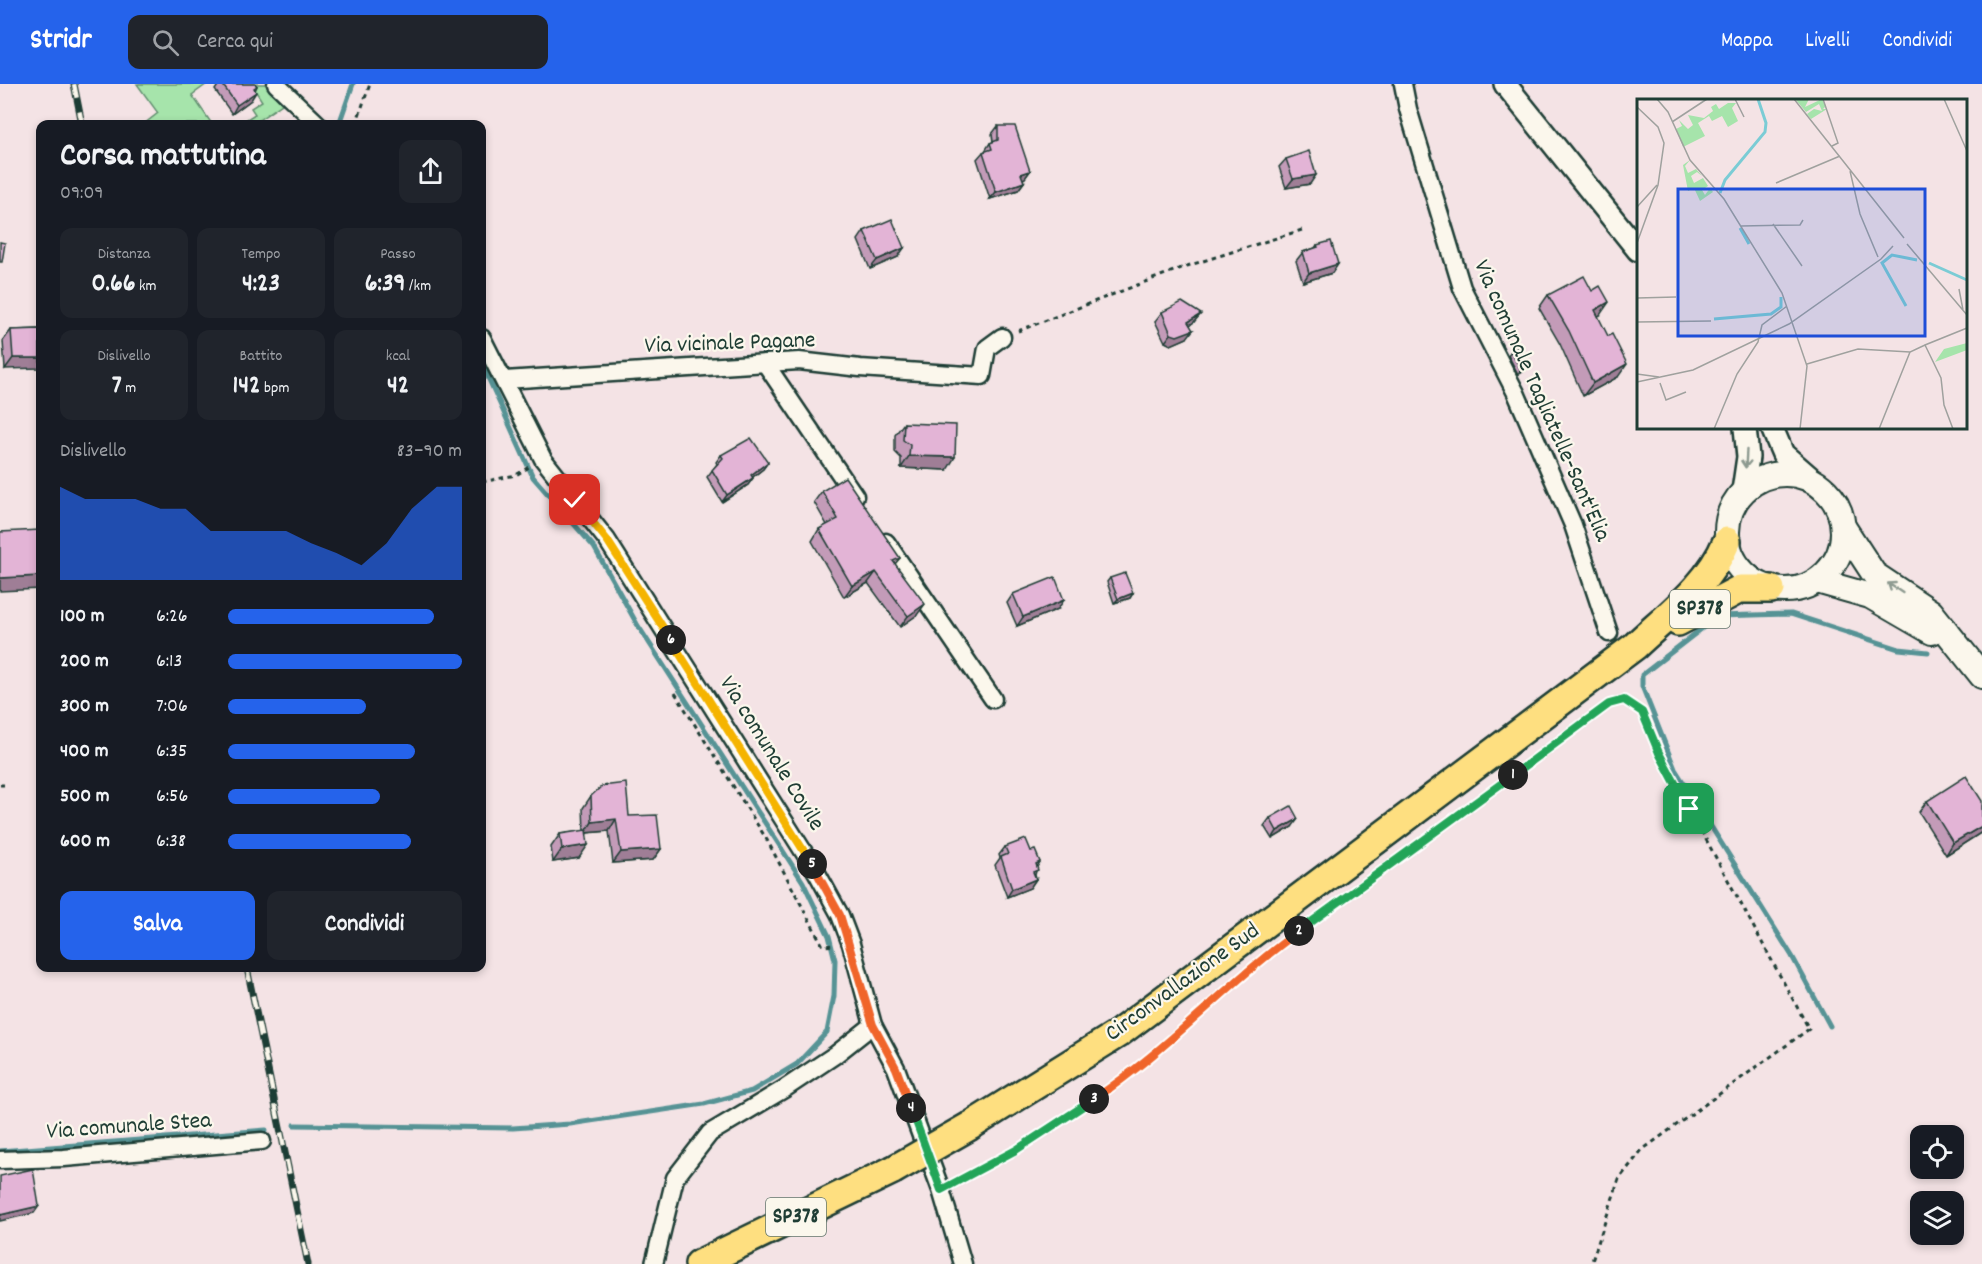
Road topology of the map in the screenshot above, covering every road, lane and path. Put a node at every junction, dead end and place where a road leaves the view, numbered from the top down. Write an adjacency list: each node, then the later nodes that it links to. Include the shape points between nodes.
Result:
1 (276, 84): 5 (street)
2 (370, 84): 6 (path)
3 (1403, 84): 25 (street, Via comunale Tagliatelle-Sant'Elia, via 1462,288 1516,393 1574,525)
4 (1505, 84): 8 (street)
5 (314, 120)
6 (357, 120)
7 (1305, 229): 9 (path, via 1184,267)
8 (1637, 249)
9 (1002, 337): 11 (street, Via vicinale Pagane, via 987,348 982,376 799,361)
10 (486, 345): 12 (street, Via comunale Covile)
11 (765, 363): 12 (street, Via vicinale Pagane); 19 (street)
12 (505, 380): 32 (street, Via comunale Covile, via 543,459 607,540 817,873 851,944)
13 (1745, 429): 18 (street, one-way to 18, via 1748,457)
14 (1772, 429): 17 (street, via 1783,454)
15 (516, 475): 16 (path)
16 (486, 481)
17 (1814, 481): 18 (main road, via 1796,474 1776,474); 20 (main road, via 1838,505)
18 (1743, 491): 22 (main road, Circonvallazione Sud / SP378, via 1732,506)
19 (865, 511)
20 (1844, 528): 23 (main road, SP378, via 1838,558); 27 (main road, one-way to 20, via 1931,612 1874,574)
21 (879, 531): 30 (street)
22 (1727, 541): 24 (main road, SP378, via 1742,571); 26 (main road, Circonvallazione Sud / SP378, via 1718,563 1692,593)
23 (1817, 581): 24 (main road, SP378, via 1803,588); 27 (main road, via 1870,596 1917,621)
24 (1771, 588): 26 (main road, SP378, via 1740,589)
25 (1609, 633)
26 (1635, 646): 37 (main road, Circonvallazione Sud / SP378, bridge, via 1119,1033 893,1170)
27 (1966, 657): 28 (main road)
28 (1982, 676)
29 (675, 693): 31 (path, via 767,840)
30 (993, 699)
31 (823, 946)
32 (873, 1025): 35 (street, Via comunale Covile, via 896,1068); 36 (street, via 784,1089 710,1133 675,1178)
33 (262, 1141): 34 (street, Via comunale Stea)
34 (0, 1160)
35 (941, 1190): 38 (street, Via comunale Covile); 39 (path, via 1016,1150 1104,1092 1264,957 1609,704 1624,700 1642,712 1659,753 1809,1029 1642,1150 1619,1179)
36 (654, 1264)
37 (699, 1264)
38 (963, 1264)
39 (1591, 1264)

